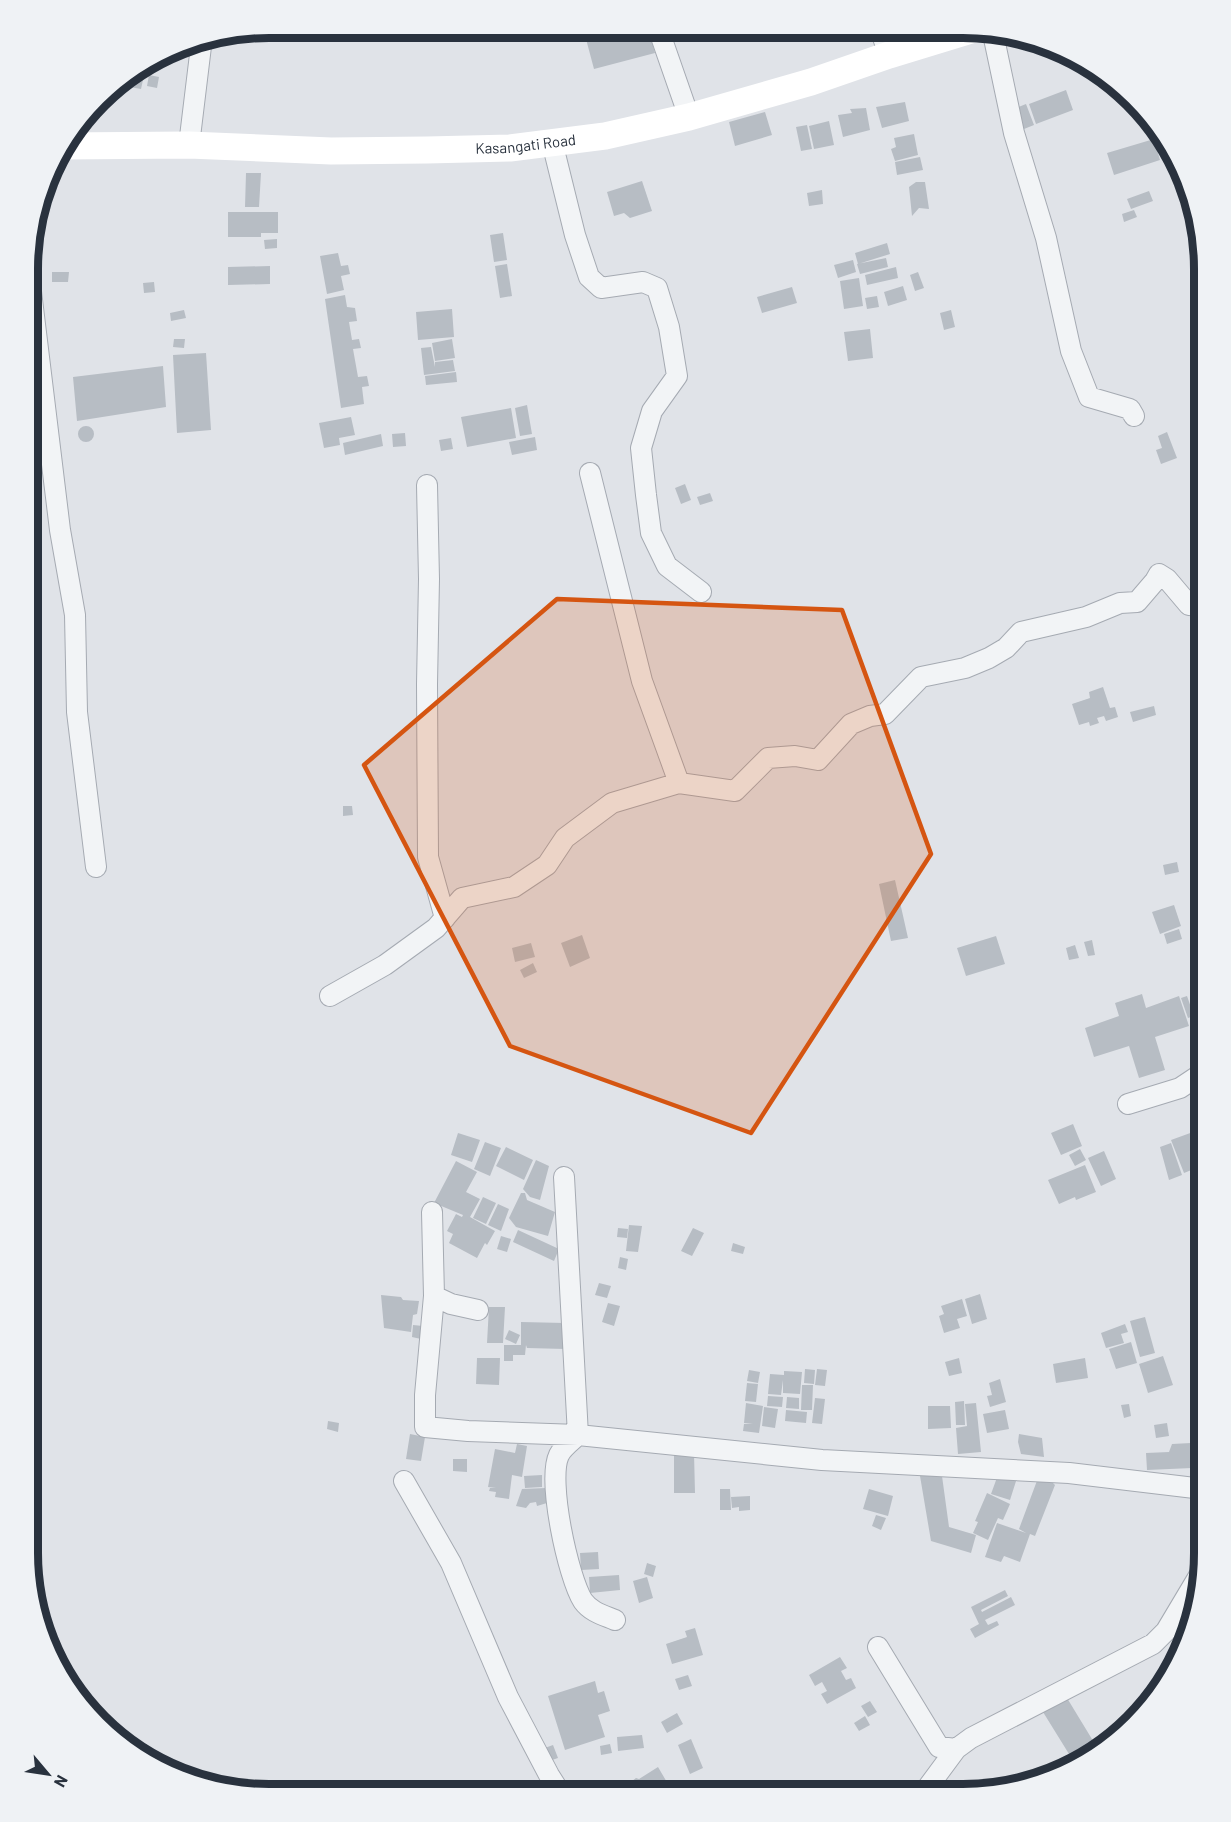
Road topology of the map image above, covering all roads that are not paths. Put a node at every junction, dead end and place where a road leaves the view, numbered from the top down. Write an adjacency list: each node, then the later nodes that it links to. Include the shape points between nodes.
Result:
1 (661, 38): 7 (street)
2 (883, 38): 6 (street)
3 (945, 38): 6 (street, Kasangati Road)
4 (994, 39): 12 (street, via 1014,133 1046,238 1071,351 1089,397 1130,409)
5 (201, 48): 9 (street)
6 (889, 55): 7 (street, Kasangati Road)
7 (689, 117): 8 (street, Kasangati Road, via 605,136)
8 (552, 142): 9 (street, Kasangati Road, via 510,148 331,151); 15 (street, via 589,277 601,288 643,282 657,288 669,327 677,376 652,411 641,448 645,495 651,533 667,566)
9 (189, 145): 10 (street, Kasangati Road)
10 (72, 146)
11 (38, 349): 18 (street, via 60,530 75,615 77,712)
12 (1134, 416)
13 (590, 473): 17 (street, via 642,681)
14 (427, 485): 19 (street, via 428,856)
15 (701, 592)
16 (1194, 605): 17 (street, via 1189,605 1159,574 1137,602 1120,603 1021,632 989,658 965,668 921,677 885,714 851,724 818,760 795,756 768,758 735,791)
17 (679, 783): 19 (street, via 612,803 565,838 547,865 514,887 462,898)
18 (96, 867)
19 (445, 918): 20 (street, via 385,965)
20 (330, 996)
21 (1194, 1079): 22 (street, via 1180,1088)
22 (1128, 1104)
23 (564, 1177): 27 (street)
24 (432, 1212): 25 (street)
25 (434, 1296): 26 (street); 27 (street, via 425,1427)
26 (478, 1310)
27 (578, 1435): 29 (street, via 822,1460 1069,1473); 31 (street, via 562,1449 555,1470 559,1521 570,1568 583,1600 591,1610)
28 (404, 1481): 34 (street, via 451,1563 508,1697)
29 (1194, 1488)
30 (1191, 1590): 33 (street, via 1166,1631 1153,1644)
31 (615, 1620)
32 (878, 1647): 33 (street, via 939,1747)
33 (956, 1749): 35 (street)
34 (555, 1784)
35 (930, 1784)

